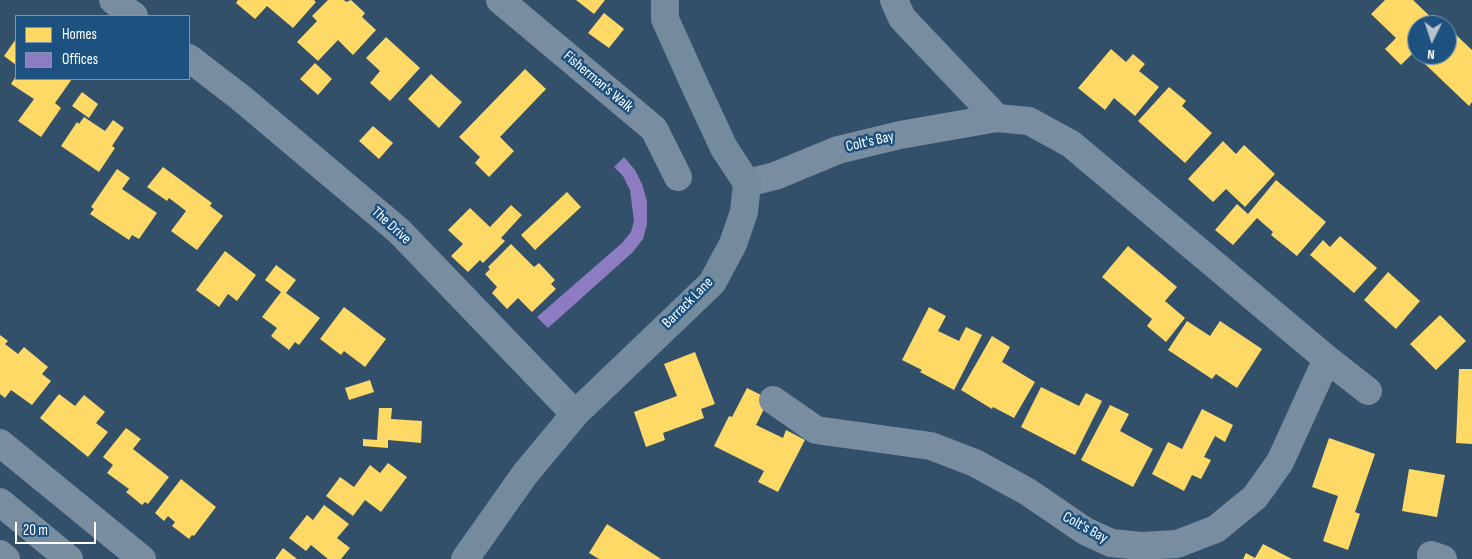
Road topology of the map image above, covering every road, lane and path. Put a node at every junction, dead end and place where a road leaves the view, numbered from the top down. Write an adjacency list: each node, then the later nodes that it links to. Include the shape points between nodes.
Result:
1 (113, 0): 5 (street)
2 (500, 0): 8 (street, Fisherman's Walk, via 654,129)
3 (665, 0): 9 (street, via 665,19 696,90 724,148)
4 (894, 0): 7 (street, via 902,18)
5 (133, 15)
6 (190, 59): 13 (street, The Drive, via 399,231)
7 (997, 118): 9 (street, Colt's Bay, via 838,150 775,176); 10 (street, Colt's Bay, via 1029,121 1071,144)
8 (678, 177)
9 (747, 183): 13 (street, Barrack Lane, via 742,220 712,283)
10 (1327, 359): 11 (street, Colt's Bay); 12 (street, Colt's Bay, via 1280,462 1255,497 1216,529 1177,544 1141,546 1111,543 1084,531 1028,492 975,463 931,446 816,430)
11 (1368, 391)
12 (773, 400)
13 (575, 414): 20 (street, Barrack Lane, via 525,474)
14 (0, 442): 19 (street)
15 (0, 502): 18 (street)
16 (0, 554): 17 (street)
17 (6, 559)
18 (69, 559)
19 (142, 559)
20 (465, 559)

